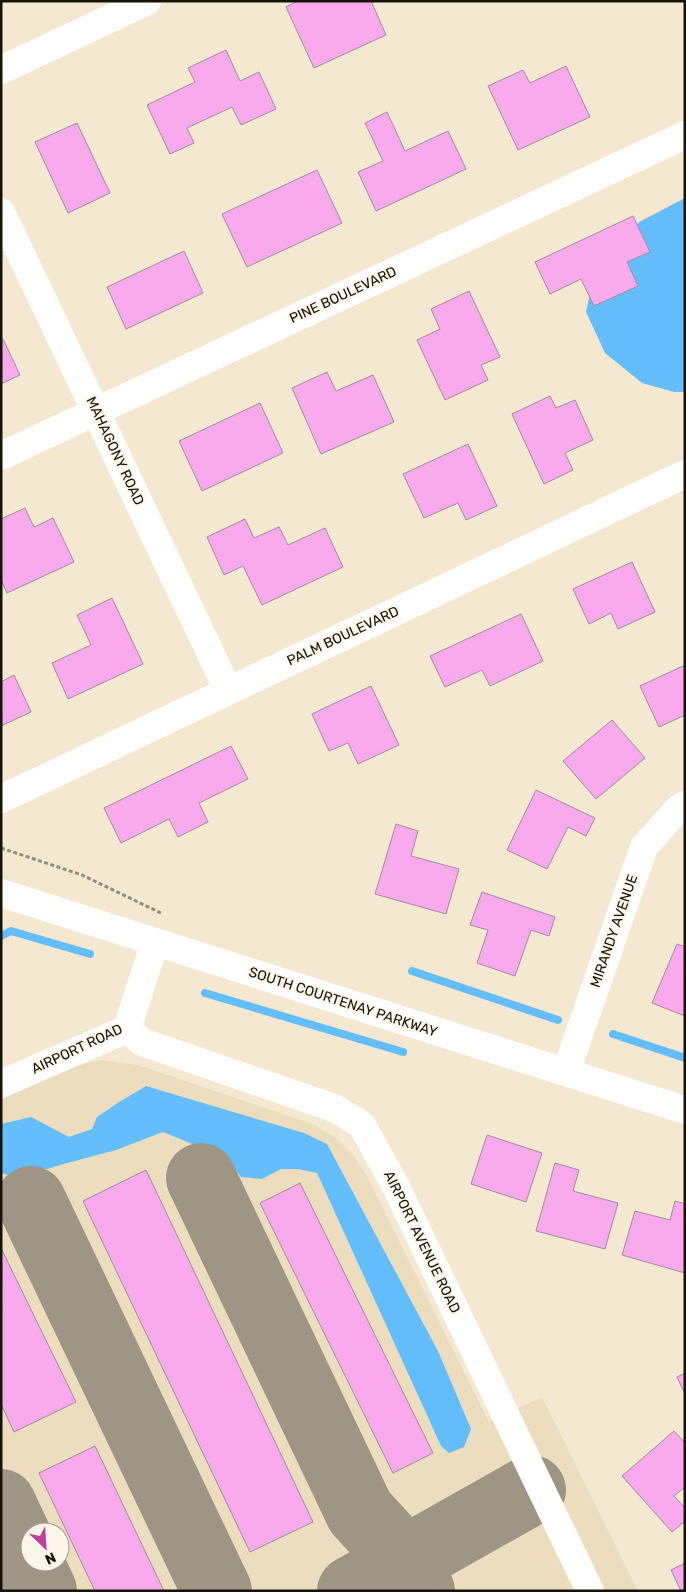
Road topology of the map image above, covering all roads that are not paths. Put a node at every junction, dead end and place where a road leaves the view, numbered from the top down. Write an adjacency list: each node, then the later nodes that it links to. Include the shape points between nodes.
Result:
1 (147, 1): 2 (street)
2 (1, 70)
3 (685, 135): 5 (street, PINE BOULEVARD)
4 (1, 212): 5 (street, MAHAGONY ROAD)
5 (96, 411): 6 (street, PINE BOULEVARD); 8 (street, MAHAGONY ROAD)
6 (1, 456)
7 (685, 474): 8 (street, PALM BOULEVARD)
8 (228, 690): 9 (street, PALM BOULEVARD)
9 (1, 799)
10 (685, 805): 14 (street, MIRANDY AVENUE, via 644,847)
11 (1, 893): 12 (street, SOUTH COURTENAY PARKWAY)
12 (155, 942): 13 (street, AIRPORT ROAD); 14 (street, SOUTH COURTENAY PARKWAY)
13 (127, 1029): 15 (street, AIRPORT ROAD); 17 (street, AIRPORT AVENUE ROAD, via 142,1042 334,1108 362,1125 396,1187)
14 (566, 1072): 16 (street, SOUTH COURTENAY PARKWAY)
15 (1, 1084)
16 (685, 1110)
17 (590, 1591)

